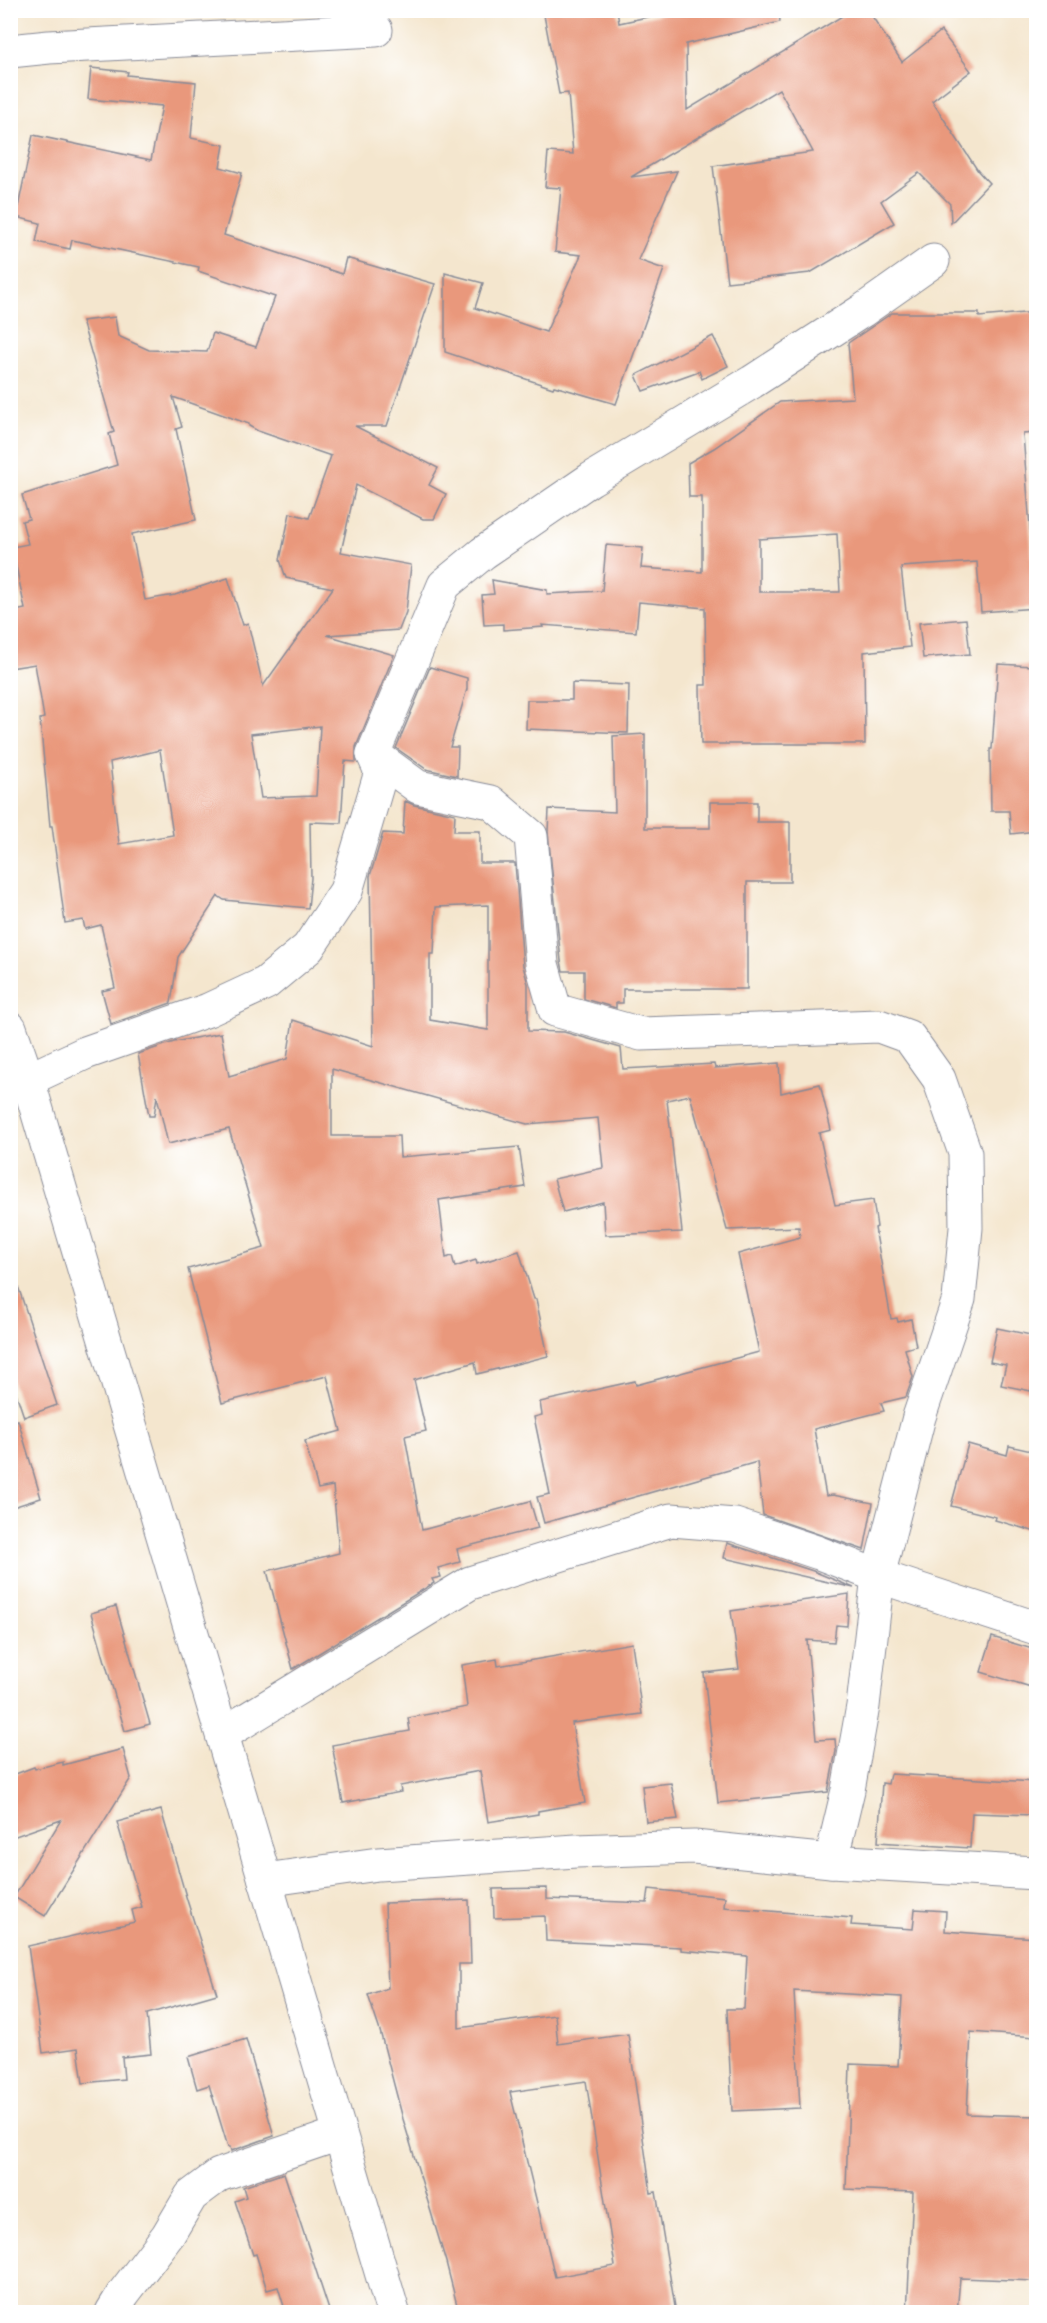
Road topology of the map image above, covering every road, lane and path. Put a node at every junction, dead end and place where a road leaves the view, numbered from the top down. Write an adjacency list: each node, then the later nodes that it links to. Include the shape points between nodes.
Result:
1 (376, 30): 2 (street)
2 (10, 51)
3 (933, 261): 4 (street, via 752,382 591,479 483,553 444,585)
4 (373, 754): 6 (street, via 381,772 346,891 308,948 266,983 208,1010 85,1053); 7 (street, via 418,787 491,802 531,837 542,964 555,1010 641,1034 879,1026 909,1037 939,1079 965,1153 966,1228 959,1299 919,1417)
5 (10, 1028): 6 (street)
6 (19, 1084): 9 (street)
7 (878, 1576): 8 (street); 9 (street, via 735,1525 671,1520 470,1583); 10 (street, via 863,1706)
8 (1036, 1628)
9 (223, 1734): 12 (street)
10 (831, 1861): 11 (street); 12 (street, via 694,1847 378,1864)
11 (1036, 1873)
12 (265, 1880): 13 (street)
13 (339, 2134): 14 (street, via 219,2175 191,2196); 15 (street)
14 (112, 2313)
15 (393, 2313)

